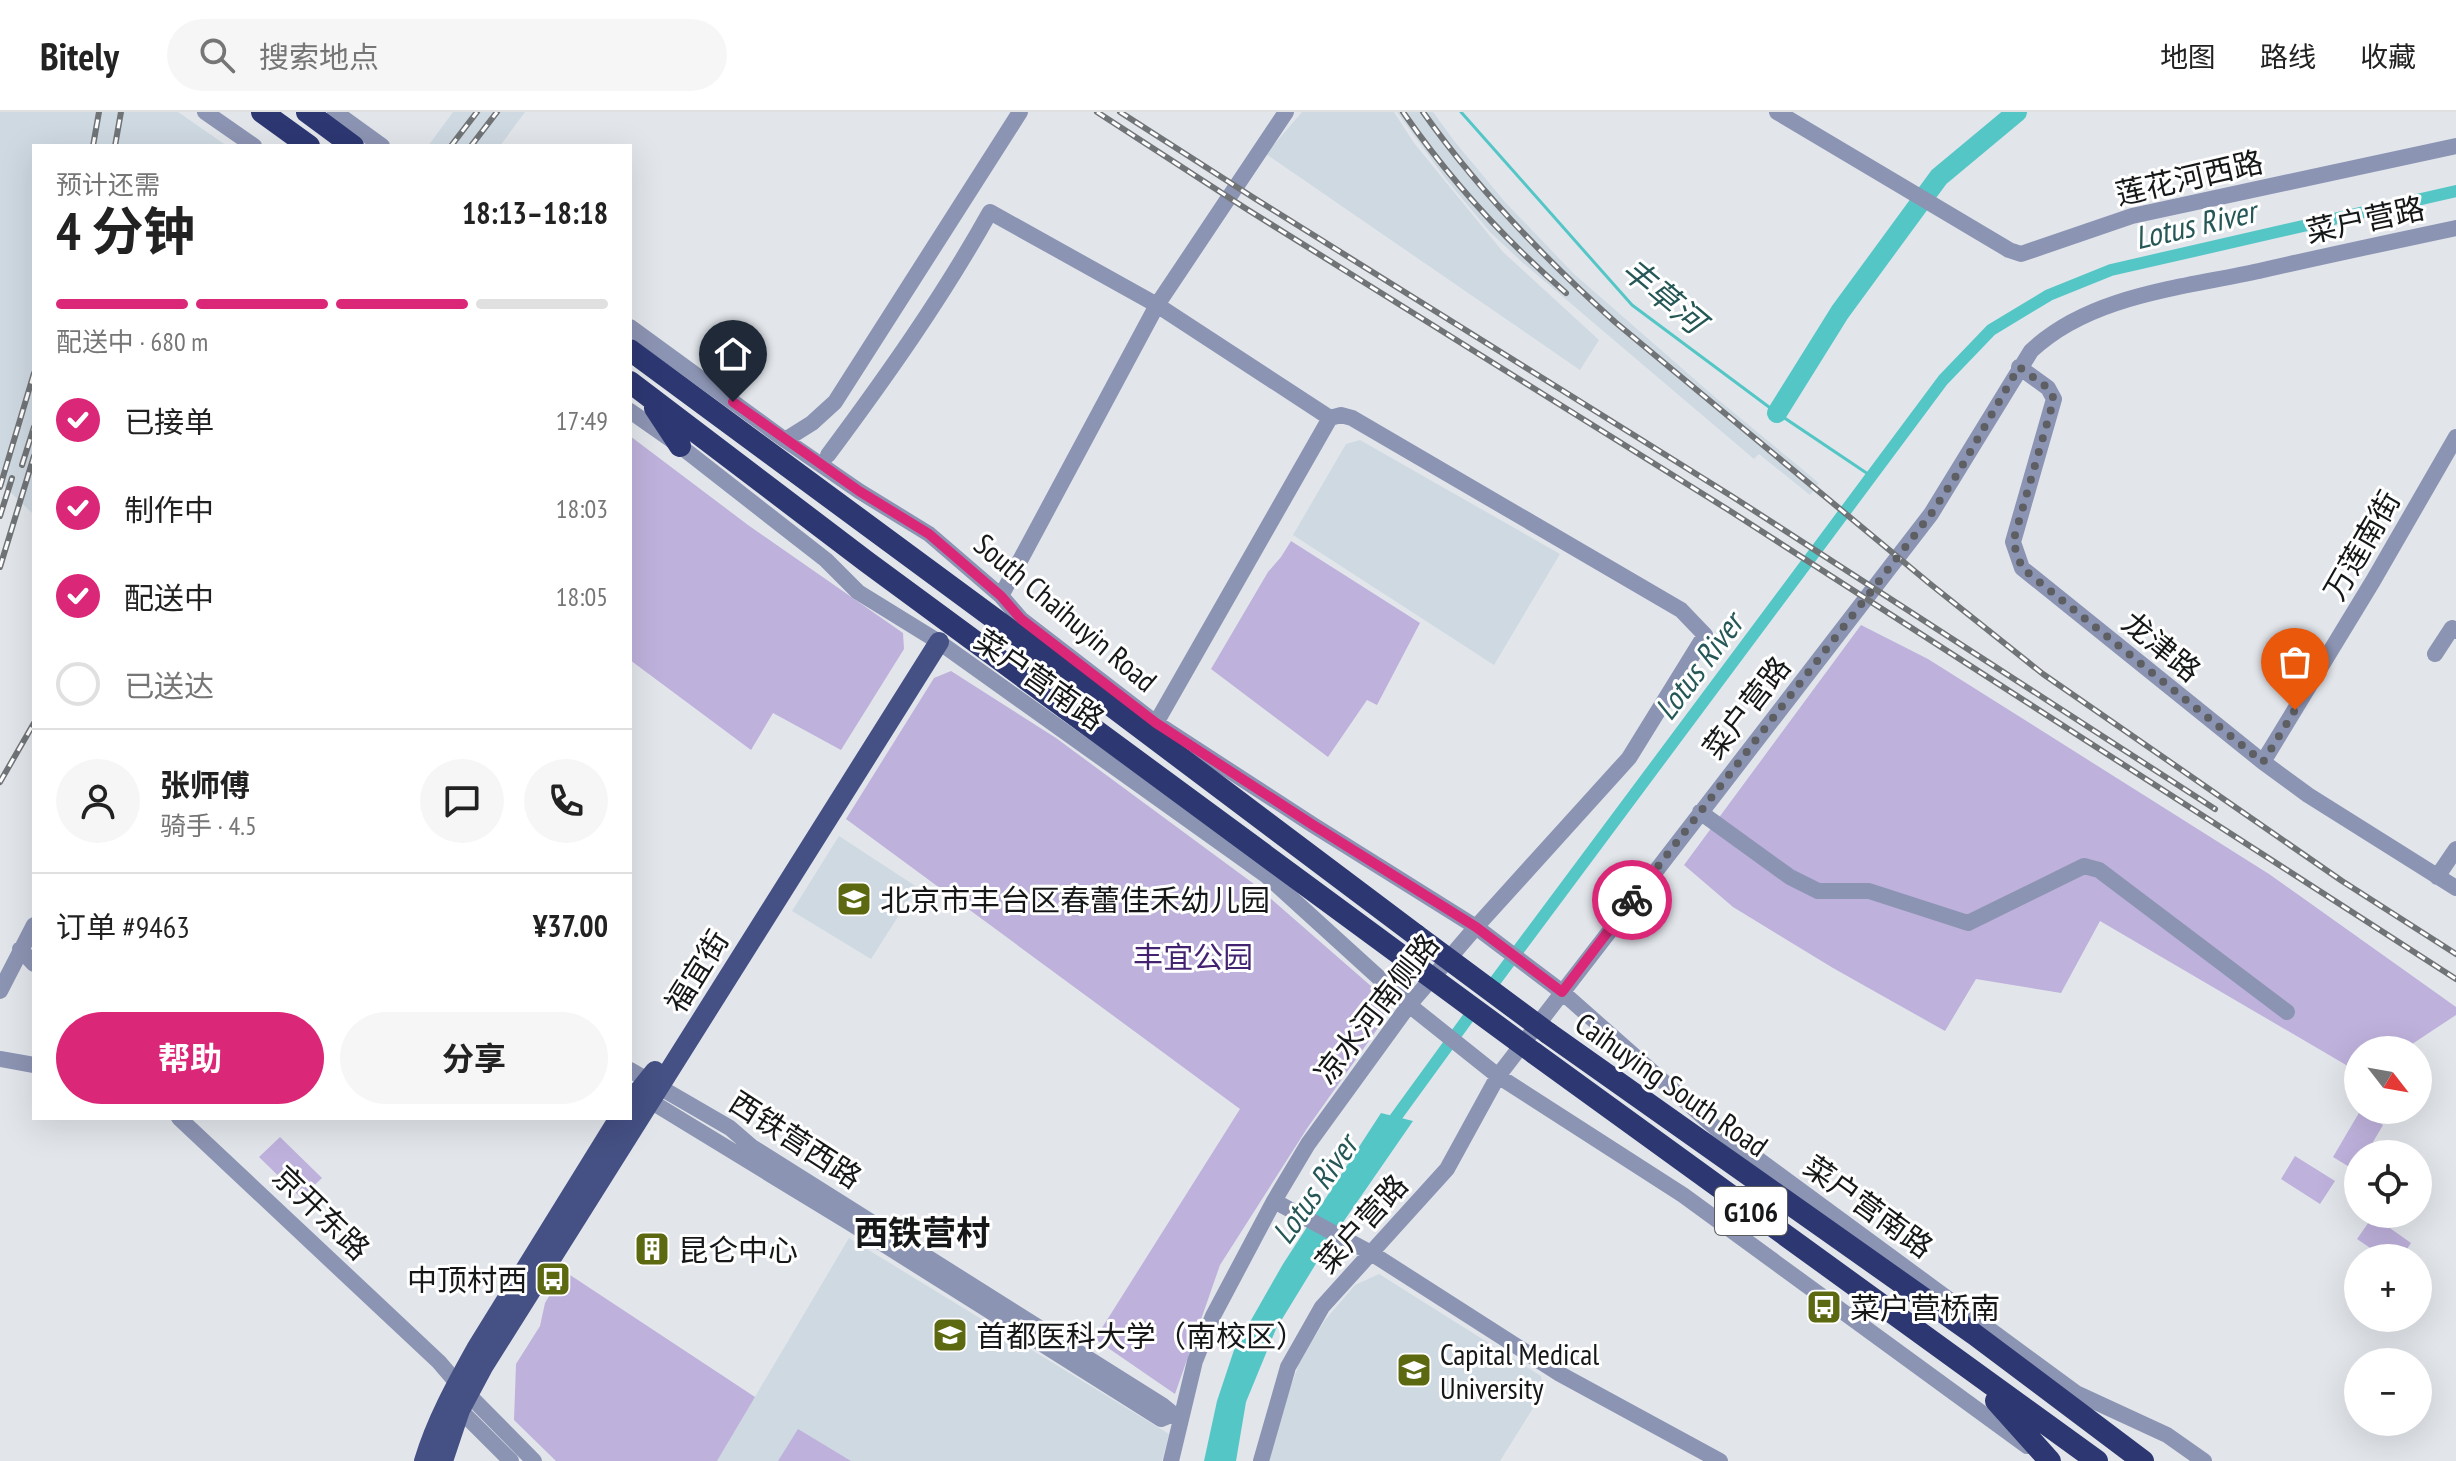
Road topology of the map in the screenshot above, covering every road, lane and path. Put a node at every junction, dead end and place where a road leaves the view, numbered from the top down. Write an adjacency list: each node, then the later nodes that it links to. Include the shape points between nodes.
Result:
1 (205, 112): 9 (street)
2 (262, 112): 10 (highway)
3 (307, 112): 11 (highway)
4 (335, 112): 12 (street)
5 (1020, 112): 14 (street)
6 (1286, 112): 17 (street)
7 (1777, 112): 8 (street, 莲花河西路)
8 (1795, 117): 13 (street, 莲花河西路, via 1946,214 2021,254 2132,216)
9 (251, 144)
10 (306, 144)
11 (350, 144)
12 (379, 144)
13 (2456, 146)
14 (965, 198): 15 (street); 25 (street, via 835,402)
15 (990, 212): 17 (street); 27 (street, via 909,345)
16 (2456, 228): 20 (street, 菜户营路, via 2126,300 2067,325 2042,341)
17 (1157, 305): 23 (street); 28 (street)
18 (632, 328): 25 (street, South Chaihuyin Road)
19 (632, 351): 33 (highway, Caihuying South Road / G106)
20 (2019, 367): 35 (street, 龙津路, via 2048,388 2054,399 2013,542 2022,568); 36 (street, 菜户营路, via 1931,514)
21 (638, 388): 26 (highway); 60 (highway, Caihuying South Road / G106, bridge, via 884,575)
22 (632, 412): 26 (street, 菜户营南路)
23 (1330, 418): 34 (street); 40 (street, 凉水河南侧路, via 1352,418 1681,610 1705,635 1629,758)
24 (2456, 437): 35 (street, 万莲南街)
25 (785, 440): 28 (street, South Chaihuyin Road, via 929,534)
26 (680, 446): 31 (street, 菜户营南路, via 828,562 858,592)
27 (828, 455)
28 (1001, 596): 29 (street, South Chaihuyin Road)
29 (1021, 619): 33 (highway); 34 (street, South Chaihuyin Road)
30 (2456, 631): 32 (street, via 2452,628)
31 (933, 638): 46 (street, 菜户营南路, via 1267,876); 52 (main road, 福宜街)
32 (2435, 654)
33 (1049, 659): 59 (highway, Caihuying South Road / G106, bridge, via 1548,1033)
34 (1156, 723): 40 (street, South Chaihuyin Road)
35 (2263, 762): 38 (street, 龙津路)
36 (1700, 812): 45 (street, 菜户营路); 47 (street, via 1818,891 1869,891 1968,923 2084,866 2099,870)
37 (2456, 849): 38 (street)
38 (2437, 877): 39 (street, 龙津路)
39 (2456, 888)
40 (1476, 927): 45 (street, South Chaihuyin Road); 46 (street, 凉水河南侧路)
41 (32, 928): 42 (street)
42 (20, 949): 43 (street); 44 (street)
43 (32, 962)
44 (0, 991)
45 (1562, 992): 51 (street, 菜户营路); 61 (street, 菜户营南路, via 1717,1129)
46 (1409, 1005): 51 (street, 菜户营南路); 57 (street, 凉水河南侧路, via 1308,1144)
47 (2287, 1012)
48 (0, 1059): 49 (street)
49 (32, 1065)
50 (632, 1073): 52 (street, 西铁营西路)
51 (1498, 1076): 58 (street, 菜户营路, via 1447,1169); 71 (street, via 1683,1195)
52 (643, 1092): 53 (main road, 福宜街); 63 (street, 西铁营西路, via 1161,1419)
53 (632, 1110)
54 (181, 1120): 62 (street, 京开东路, via 427,1351)
55 (618, 1120): 62 (main road, 福宜街)
56 (626, 1120): 62 (main road, 福宜街)
57 (1274, 1201): 58 (street); 63 (street, 凉水河南侧路, via 1213,1316)
58 (1371, 1253): 69 (street, 菜户营路, via 1322,1307 1288,1367); 70 (street, via 1560,1374)
59 (1974, 1334): 61 (highway); 73 (highway, Caihuying South Road / G106)
60 (1969, 1370): 71 (highway); 72 (highway, Caihuying South Road / G106)
61 (2076, 1393): 74 (street, 菜户营南路, via 2167,1435)
62 (462, 1396): 64 (main road, 福宜街, via 432,1436); 65 (main road, 福宜街); 66 (street, 京开东路); 67 (street, 京开东路)
63 (1178, 1416): 68 (street, 凉水河南侧路)
64 (424, 1461)
65 (443, 1461)
66 (511, 1461)
67 (534, 1461)
68 (1171, 1461)
69 (1261, 1461)
70 (1720, 1461)
71 (2049, 1461)
72 (2097, 1461)
73 (2143, 1461)
74 (2204, 1461)

